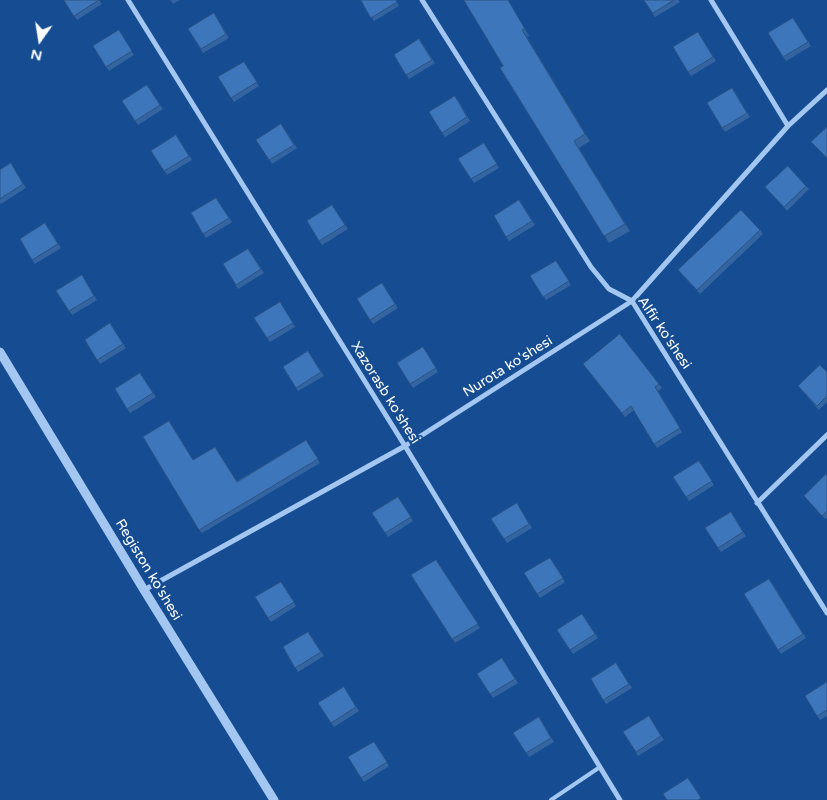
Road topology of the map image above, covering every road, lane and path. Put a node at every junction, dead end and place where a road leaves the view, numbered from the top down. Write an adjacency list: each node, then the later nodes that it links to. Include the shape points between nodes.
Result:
1 (128, 0): 9 (street, Xazorasb ko'shesi)
2 (422, 0): 6 (street, Alfir ko'shesi, via 591,267 609,289)
3 (711, 0): 5 (street)
4 (827, 90): 5 (street, Nurota ko'shesi)
5 (788, 126): 6 (street, Nurota ko'shesi)
6 (632, 301): 9 (street, Nurota ko'shesi); 10 (street, Alfir ko'shesi)
7 (0, 352): 11 (street, Registon ko'shesi)
8 (827, 435): 10 (street)
9 (404, 446): 11 (street, Nurota ko'shesi); 13 (street, Xazorasb ko'shesi)
10 (757, 503): 12 (street, Alfir ko'shesi)
11 (144, 590): 14 (street, Registon ko'shesi)
12 (827, 613)
13 (600, 768): 15 (lane); 16 (street, Xazorasb ko'shesi)
14 (274, 800)
15 (551, 800)
16 (620, 800)

